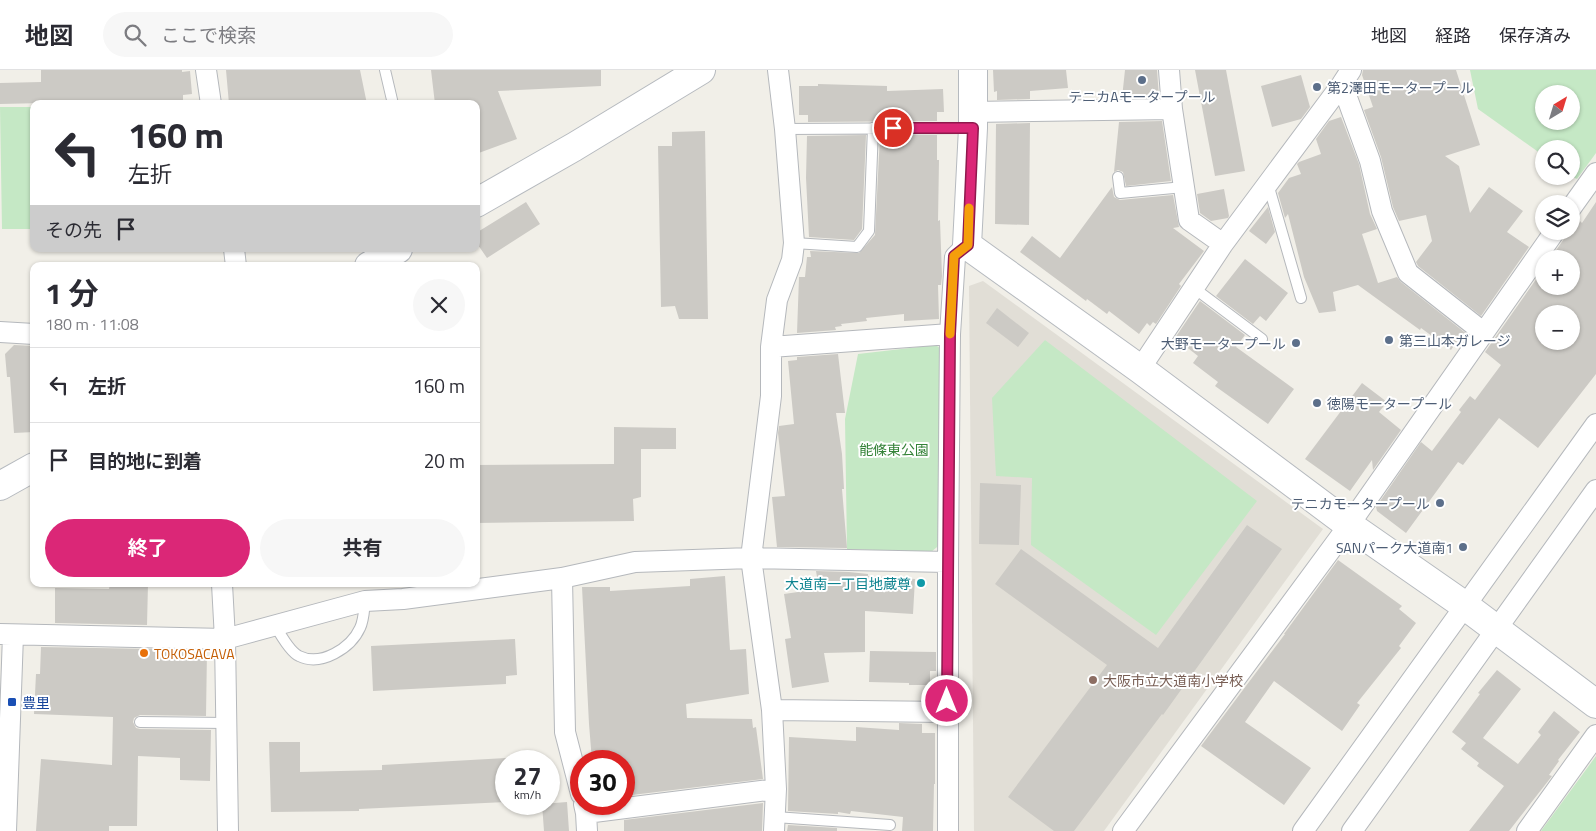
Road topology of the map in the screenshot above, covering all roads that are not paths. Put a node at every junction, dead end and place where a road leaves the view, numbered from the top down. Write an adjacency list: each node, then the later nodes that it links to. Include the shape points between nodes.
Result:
1 (206, 70): 8 (street)
2 (385, 70): 9 (lane)
3 (701, 70): 19 (street)
4 (778, 70): 13 (street)
5 (973, 70): 11 (street)
6 (1169, 70): 10 (street)
7 (1347, 77): 16 (street); 29 (street, via 1382,211 1408,273)
8 (210, 100)
9 (392, 100)
10 (1172, 109): 11 (street); 17 (street)
11 (973, 120): 12 (lane); 23 (street)
12 (873, 128): 13 (lane); 21 (lane, via 869,231 857,247)
13 (785, 129): 21 (street)
14 (1596, 173): 18 (street)
15 (1118, 176): 17 (lane, via 1120,193)
16 (1268, 184): 22 (street); 27 (lane)
17 (1184, 187): 22 (street, via 1189,220)
18 (1580, 195)
19 (480, 201)
20 (1549, 240): 29 (street)
21 (794, 243): 33 (street, via 792,260 777,300)
22 (1223, 244): 26 (street)
23 (968, 245): 31 (street, via 954,256); 34 (street)
24 (393, 252): 25 (street)
25 (376, 262)
26 (1194, 288): 32 (lane); 34 (street)
27 (1302, 298)
28 (0, 332): 30 (street)
29 (1483, 332): 39 (street)
30 (30, 334)
31 (950, 334): 33 (street); 41 (street)
32 (1262, 338)
33 (771, 347): 40 (street, via 771,396)
34 (1140, 369): 39 (street)
35 (1596, 424): 45 (street)
36 (30, 469): 37 (street)
37 (0, 486)
38 (1596, 490): 47 (street)
39 (1349, 525): 45 (street); 64 (street)
40 (751, 558): 41 (street); 42 (street, via 635,562); 51 (street)
41 (948, 562): 52 (street)
42 (562, 578): 44 (street); 56 (street, via 565,732)
43 (222, 587): 49 (street)
44 (365, 601): 46 (street); 46 (lane, via 361,627 348,646 316,659 298,656)
45 (1464, 605): 47 (street); 65 (street)
46 (275, 625): 49 (street)
47 (1495, 629): 50 (street); 66 (street)
48 (7, 635): 49 (street); 61 (street)
49 (225, 639): 54 (street)
50 (1596, 704)
51 (772, 710): 52 (street); 57 (street)
52 (947, 712): 63 (street)
53 (140, 722): 54 (lane)
54 (226, 723): 62 (street)
55 (1596, 735): 67 (street)
56 (570, 751)
57 (776, 789): 58 (street); 59 (street)
58 (586, 816)
59 (774, 824): 60 (lane)
60 (890, 826)
61 (6, 831)
62 (228, 831)
63 (948, 831)
64 (1123, 831)
65 (1303, 831)
66 (1352, 831)
67 (1527, 831)

